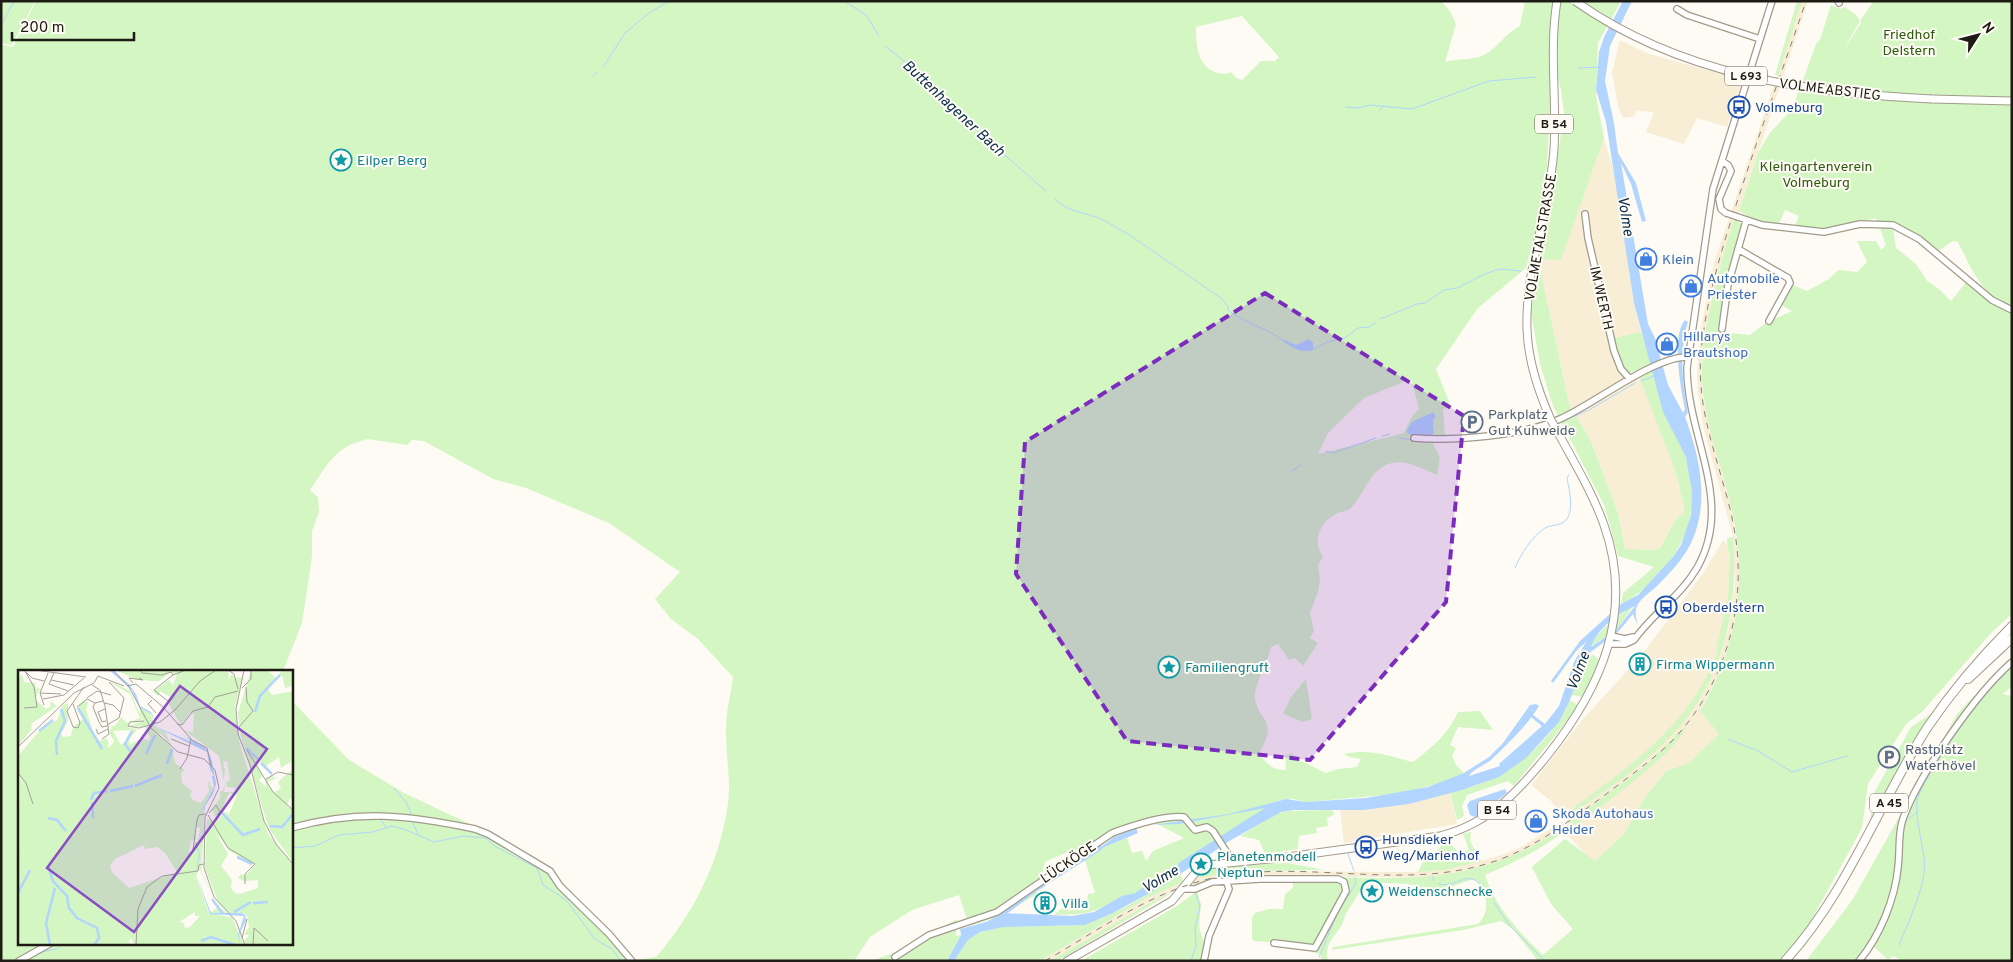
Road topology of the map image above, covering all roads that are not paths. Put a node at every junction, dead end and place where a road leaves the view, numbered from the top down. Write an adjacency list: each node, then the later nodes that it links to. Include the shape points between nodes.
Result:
1 (1557, 1): 19 (main road, VOLMETALSTRASSE / B 54, via 1553,38 1554,148 1528,301 1527,329 1532,367 1553,424 1593,498 1607,534 1614,573)
2 (1575, 1): 6 (main road, VOLMEABSTIEG / L 693, bridge, via 1608,23 1648,43 1726,70 1820,91)
3 (1772, 1): 5 (street)
4 (1677, 9): 5 (street, via 1686,15)
5 (1760, 39): 7 (street)
6 (2012, 101)
7 (1722, 161): 9 (street, bridge, via 1731,171 1719,199 1721,209); 14 (street, via 1710,203)
8 (1585, 214): 15 (street, IM WERTH, via 1614,351 1621,369)
9 (1746, 221): 10 (street); 11 (street, via 1824,232 1860,224 1893,225 1919,239 1988,297)
10 (1738, 249): 12 (street, via 1788,278 1790,283); 13 (street, via 1728,285)
11 (2012, 310)
12 (1770, 321)
13 (1722, 329)
14 (1686, 357): 15 (street); 18 (street, via 1689,396 1711,483 1711,528 1705,552 1688,582)
15 (1629, 378): 16 (street, via 1571,414 1528,431 1446,439)
16 (1414, 438)
17 (2012, 626): 20 (highway, A 45)
18 (1638, 635): 19 (street, via 1629,639); 21 (street, via 1630,643)
19 (1611, 636): 21 (main road, B 54)
20 (2008, 638): 22 (highway, A 45)
21 (1609, 644): 25 (main road, B 54, via 1594,686 1571,725 1517,792 1486,817 1454,833 1417,840)
22 (1994, 649): 35 (highway, A 45, via 1952,693 1928,728 1842,883); 36 (highway, A 45, via 1935,724 1848,880)
23 (2012, 662): 37 (street, via 1982,693 1951,734 1909,807 1901,829 1892,897 1874,938)
24 (292, 828): 32 (street, via 369,814 475,829 488,834 550,871 560,886)
25 (1232, 862): 27 (main road, B 54, via 1203,867); 30 (street, LÜCKÖGE, via 1210,828 1195,830 1186,818 1166,819 1112,833 997,912 929,935)
26 (1227, 883): 27 (street, via 1212,882 1195,890); 29 (street, via 1290,878 1338,879 1344,882 1346,891 1315,948); 34 (street, via 1229,889 1209,936)
27 (1184, 889): 33 (main road, B 54, via 1166,904)
28 (49, 944): 31 (street)
29 (1274, 944)
30 (895, 957)
31 (19, 961)
32 (632, 961)
33 (1067, 961)
34 (1204, 961)
35 (1785, 961)
36 (1790, 961)
37 (1859, 961)

